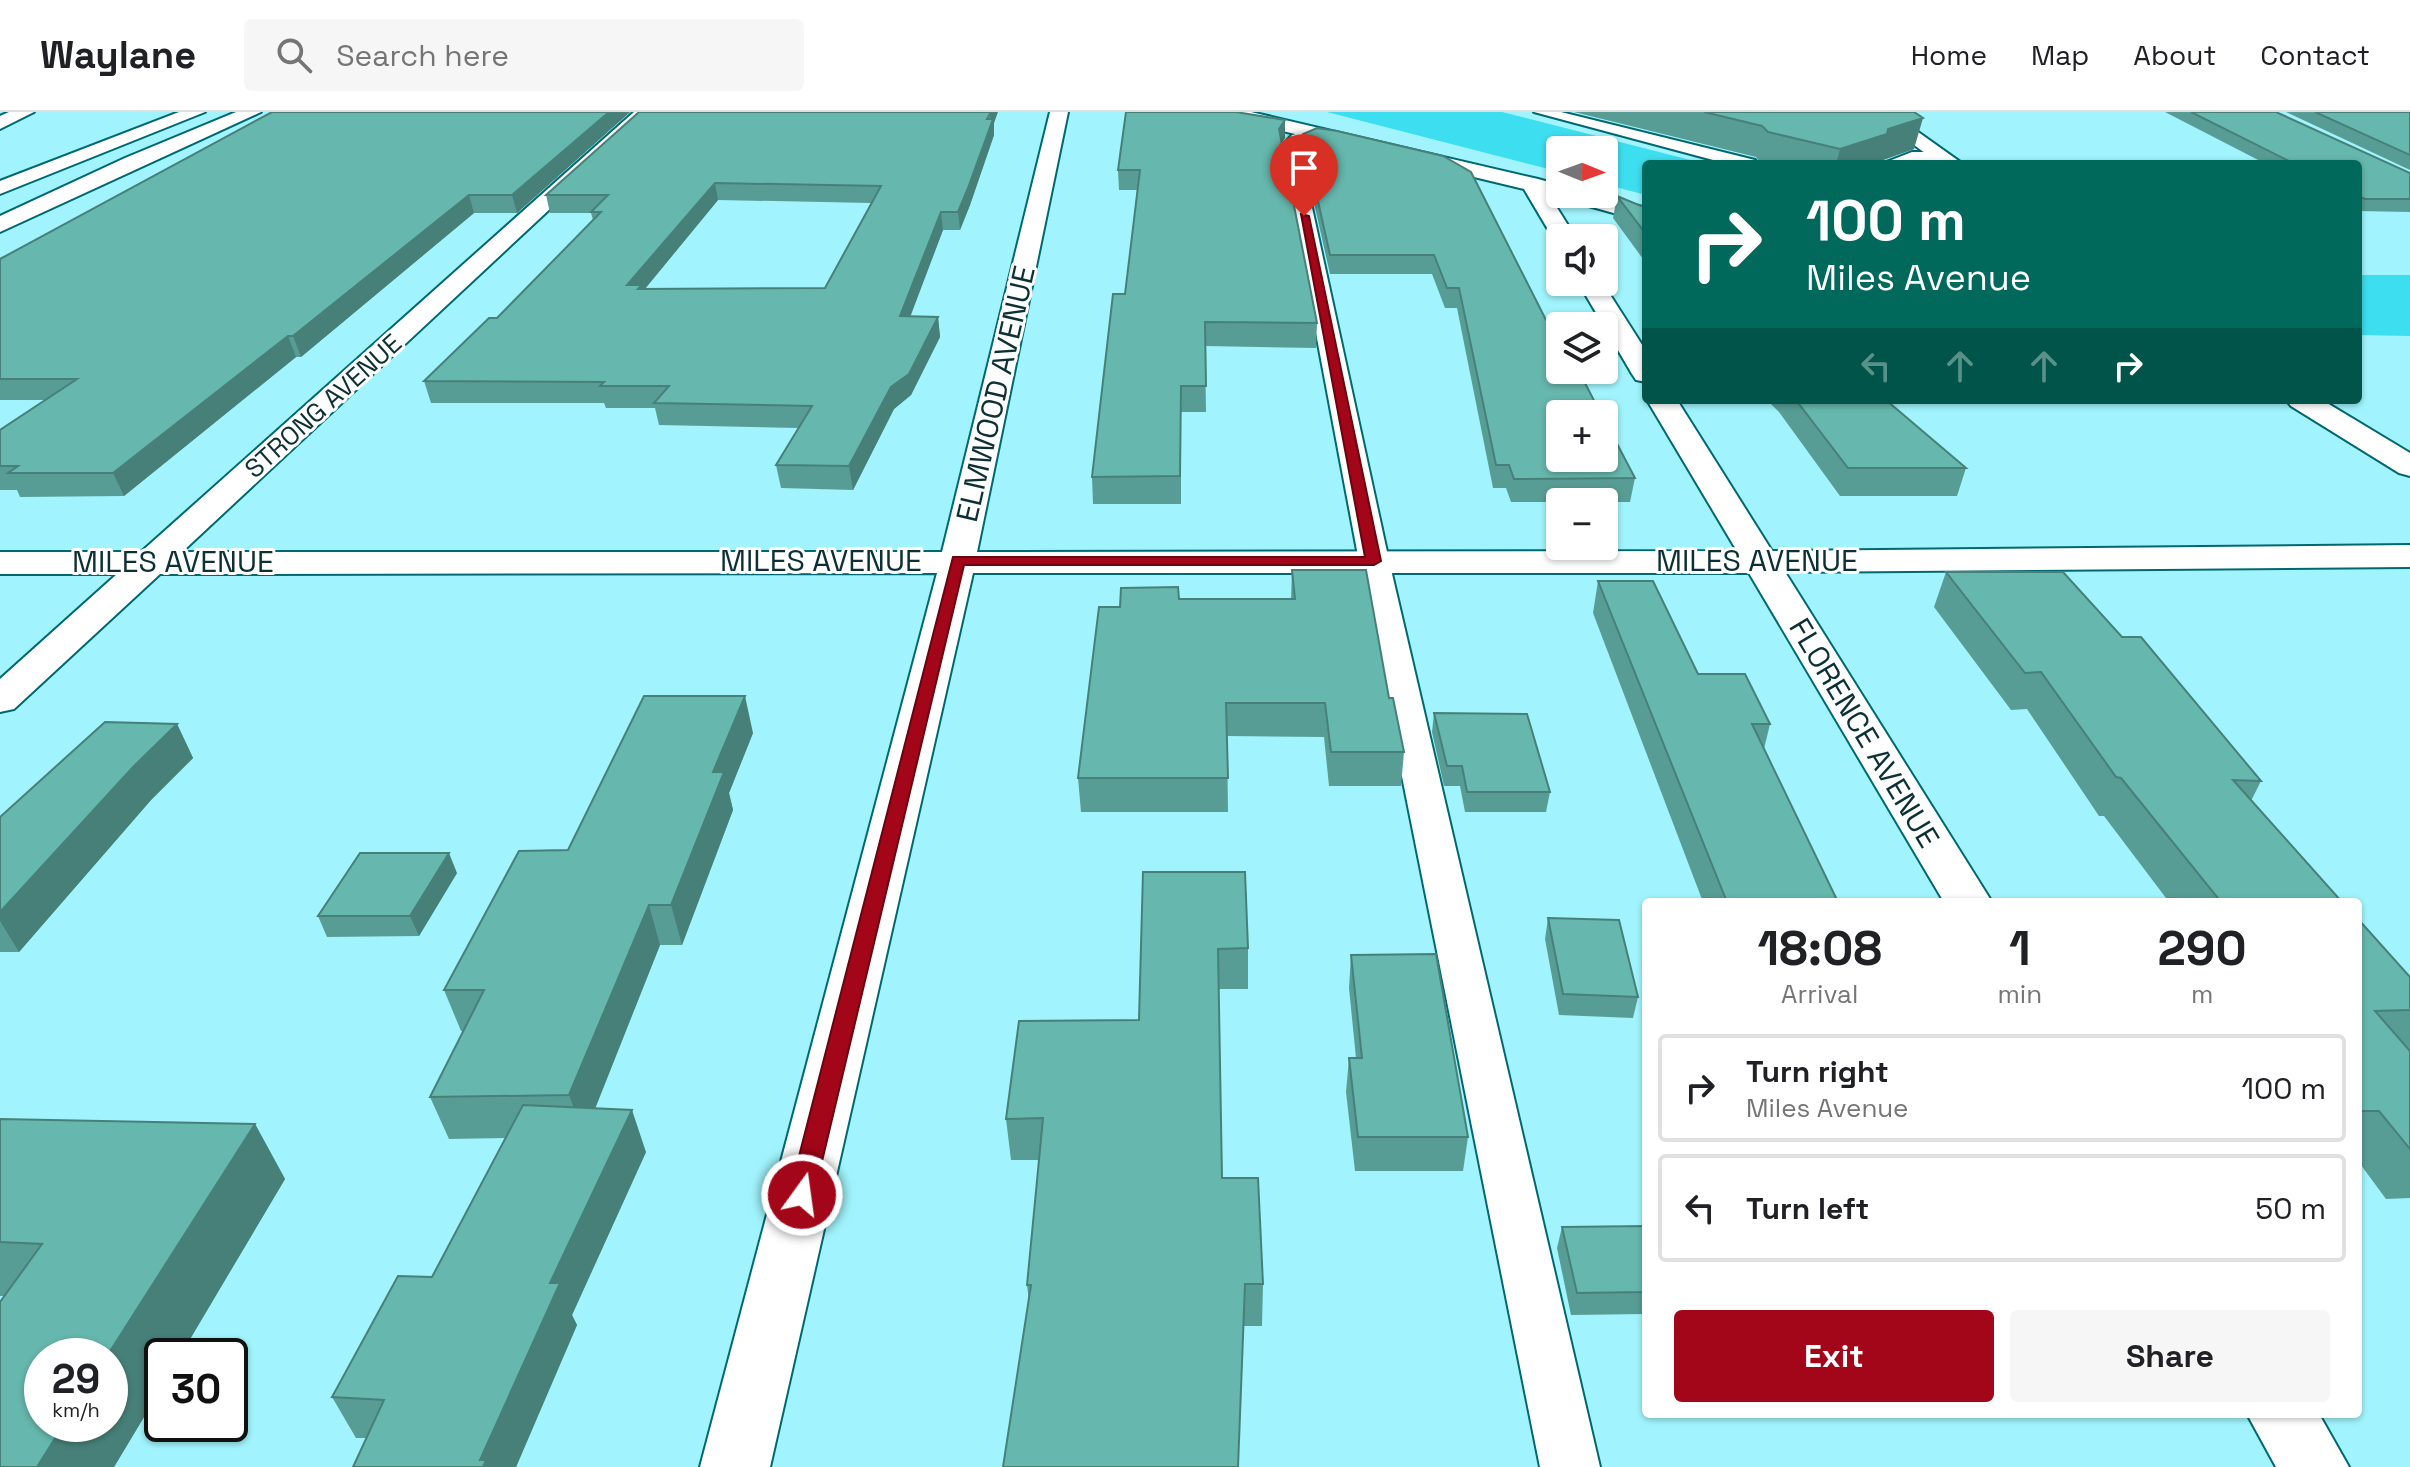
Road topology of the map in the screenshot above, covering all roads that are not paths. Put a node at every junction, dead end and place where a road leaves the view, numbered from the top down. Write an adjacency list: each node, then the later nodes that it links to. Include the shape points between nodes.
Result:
1 (25, 112): 9 (main road)
2 (196, 112): 18 (main road)
3 (252, 112): 22 (main road)
4 (645, 112): 31 (main road, STRONG AVENUE)
5 (1059, 112): 29 (main road, ELMWOOD AVENUE)
6 (1227, 112): 10 (main road)
7 (1542, 112): 12 (lane)
8 (1878, 112): 14 (main road)
9 (0, 123)
10 (1318, 133): 16 (main road); 30 (lane, via 1290,147)
11 (85, 134): 15 (main road)
12 (1733, 160)
13 (1903, 160): 14 (lane)
14 (1948, 160)
15 (0, 177)
16 (1531, 183): 17 (main road); 21 (main road)
17 (1546, 187)
18 (0, 188)
19 (1618, 207): 20 (main road)
20 (1642, 214)
21 (1556, 224)
22 (0, 225)
23 (1599, 296): 24 (main road)
24 (1642, 367)
25 (1664, 404): 32 (main road, FLORENCE AVENUE)
26 (2308, 404): 27 (main road)
27 (2410, 466)
28 (2410, 556): 32 (main road, MILES AVENUE)
29 (958, 560): 30 (main road, MILES AVENUE); 31 (main road, MILES AVENUE); 37 (main road, ELMWOOD AVENUE)
30 (1374, 561): 32 (main road, MILES AVENUE); 38 (lane)
31 (152, 562): 33 (main road, MILES AVENUE); 34 (main road, STRONG AVENUE)
32 (1759, 562): 35 (main road, FLORENCE AVENUE)
33 (0, 563)
34 (0, 700)
35 (1966, 898)
36 (2283, 1418): 39 (main road)
37 (735, 1467)
38 (1570, 1467)
39 (2314, 1467)

